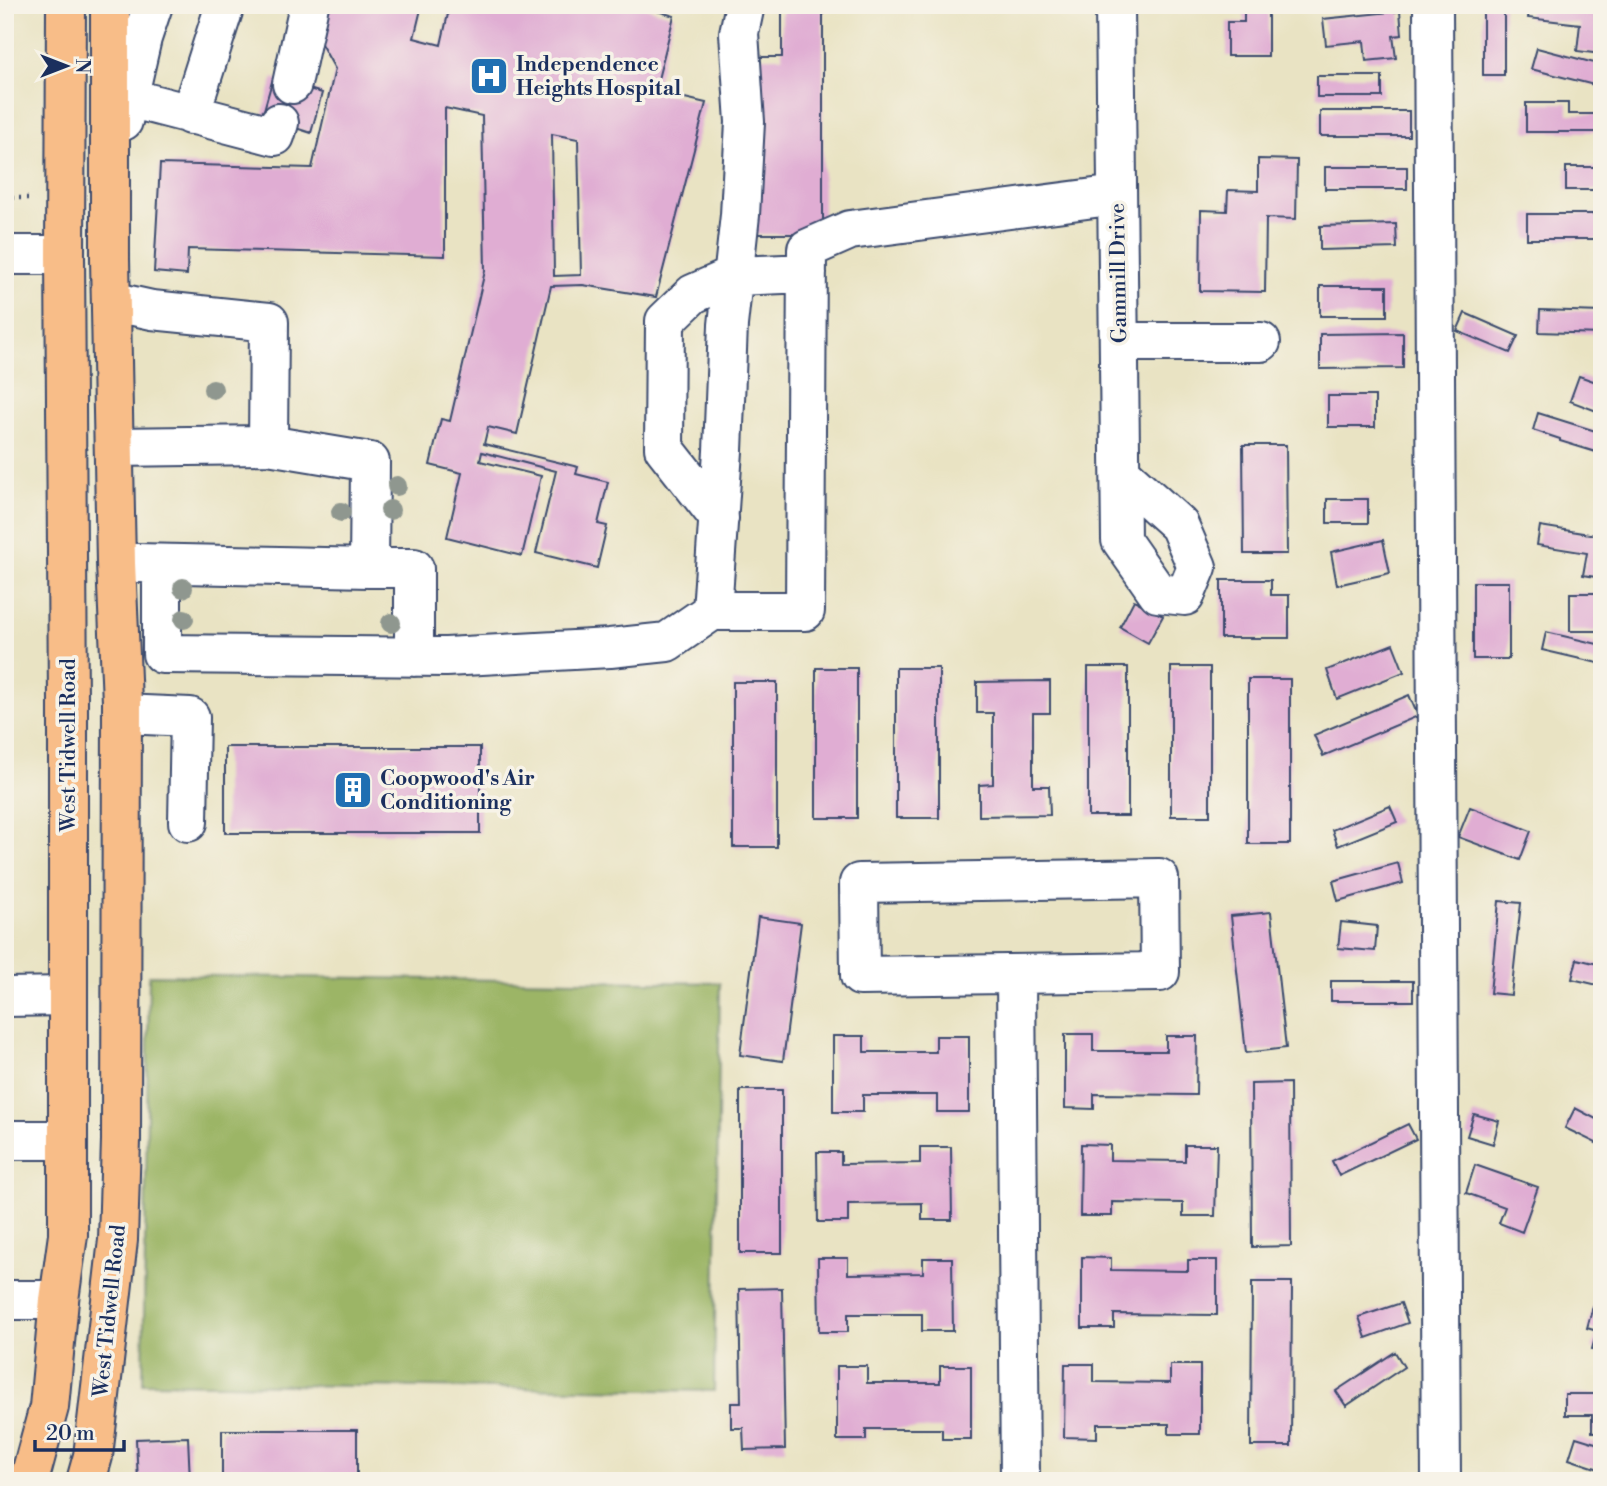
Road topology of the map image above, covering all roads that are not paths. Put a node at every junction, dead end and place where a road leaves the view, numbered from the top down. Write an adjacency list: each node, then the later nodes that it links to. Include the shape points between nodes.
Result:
1 (66, 5): 10 (main road, West Tidwell Road)
2 (110, 5): 11 (main road, West Tidwell Road)
3 (153, 5): 11 (street)
4 (225, 5): 12 (street)
5 (309, 5): 9 (street)
6 (745, 5): 19 (street, via 739,33 745,122)
7 (1115, 5): 14 (street, Gammill Drive)
8 (1433, 5): 46 (street)
9 (292, 84)
10 (65, 93): 11 (main road); 16 (main road, West Tidwell Road)
11 (119, 97): 12 (street); 17 (main road, West Tidwell Road, via 110,174)
12 (190, 115): 13 (street)
13 (277, 130)
14 (1117, 195): 18 (street, via 850,230 807,249); 21 (street, Gammill Drive)
15 (5, 255): 16 (street)
16 (65, 255): 17 (main road); 32 (main road, West Tidwell Road)
17 (110, 259): 20 (main road, West Tidwell Road)
18 (807, 273): 19 (street); 30 (street, via 805,611)
19 (734, 276): 26 (street); 26 (street, via 693,294 665,321 664,448)
20 (111, 301): 23 (street, via 152,310 269,322); 24 (main road, West Tidwell Road)
21 (1119, 341): 22 (street); 25 (street, Gammill Drive)
22 (1261, 341)
23 (268, 445): 24 (street); 29 (street, via 370,462)
24 (114, 447): 27 (main road, West Tidwell Road)
25 (1121, 473): 25 (street, Gammill Drive, via 1121,541 1158,593 1185,596 1197,567 1179,525)
26 (719, 518): 30 (street)
27 (116, 563): 28 (street); 33 (main road, West Tidwell Road)
28 (162, 564): 29 (street); 31 (street, via 163,654)
29 (369, 568): 31 (street, via 414,568)
30 (712, 611): 31 (street, via 667,642)
31 (414, 657)
32 (68, 701): 33 (main road); 36 (main road, West Tidwell Road)
33 (122, 708): 34 (street, via 190,718); 40 (main road, West Tidwell Road)
34 (188, 822)
35 (1016, 974): 35 (street, via 1160,972 1159,878 859,883 860,976); 45 (street)
36 (68, 996): 37 (street); 39 (main road, West Tidwell Road)
37 (5, 997)
38 (5, 1140): 39 (street)
39 (67, 1140): 40 (main road); 42 (main road, West Tidwell Road, via 68,1235)
40 (121, 1140): 43 (main road, West Tidwell Road, via 118,1240)
41 (5, 1300): 42 (street)
42 (59, 1300): 44 (main road, West Tidwell Road, via 49,1407)
43 (91, 1472)
44 (29, 1481)
45 (1020, 1481)
46 (1441, 1481)

